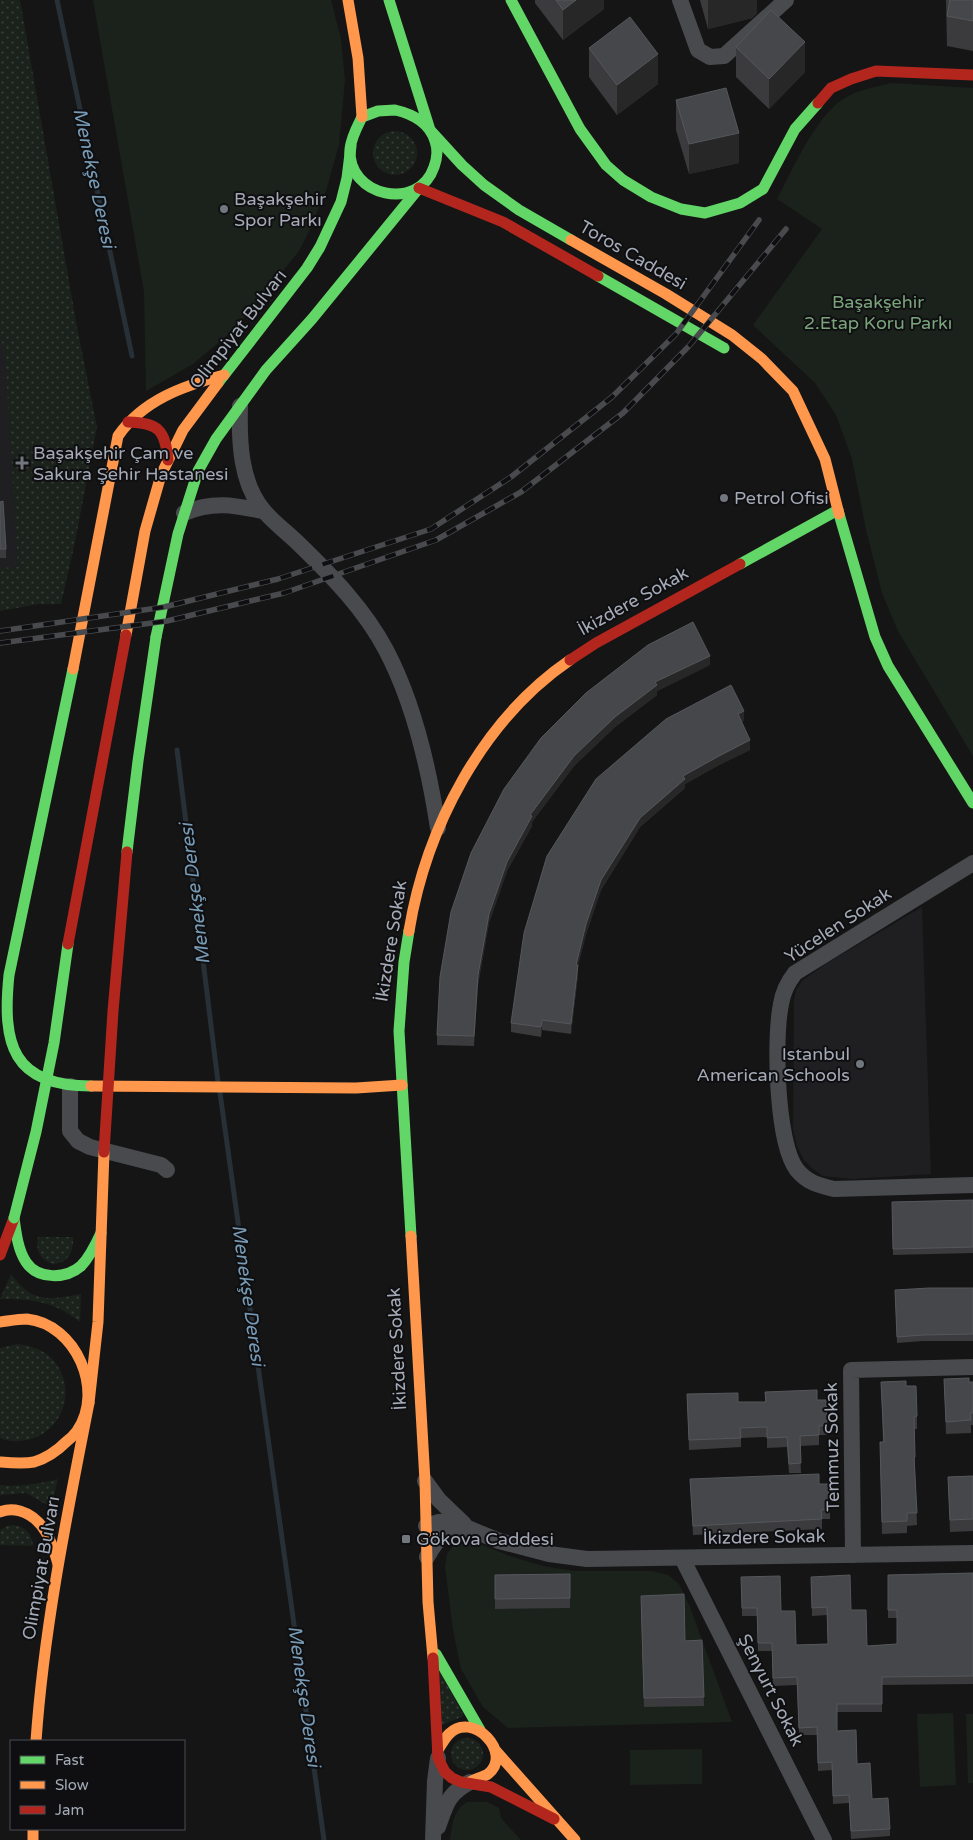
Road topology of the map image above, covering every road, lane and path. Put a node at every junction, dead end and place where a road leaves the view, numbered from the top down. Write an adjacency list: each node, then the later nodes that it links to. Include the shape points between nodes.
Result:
1 (348, 0): 7 (main road, via 358,58)
2 (389, 0): 8 (main road)
3 (511, 0): 6 (main road, via 580,129 606,165 650,197 682,209 705,213 740,203 762,189 796,129 831,88 876,71)
4 (680, 0): 5 (street, via 698,50 710,57 724,56)
5 (786, 0)
6 (973, 76)
7 (362, 117): 8 (main road, via 378,111 409,112); 9 (main road)
8 (430, 130): 10 (main road, via 436,142 435,167); 15 (main road, Toros Caddesi, via 462,165 499,197 732,335 778,374 793,391)
9 (351, 146): 10 (main road, via 356,174 365,185 378,193 392,196); 13 (main road, Olimpiyat Bulvarı, via 343,197 322,245 308,268)
10 (419, 188): 11 (main road, Toros Caddesi, via 528,235); 14 (main road)
11 (732, 354)
12 (760, 374): 15 (main road, Toros Caddesi)
13 (224, 375): 16 (main road, via 175,390); 17 (main road, Olimpiyat Bulvarı, via 183,430)
14 (240, 404): 19 (street, via 242,461); 20 (main road, via 198,471)
15 (808, 420): 18 (main road, Toros Caddesi, via 825,460)
16 (128, 422): 17 (main road, via 150,423 165,435); 28 (main road, via 118,436 5,1004 7,1031 17,1056 32,1074 53,1084)
17 (168, 460): 35 (main road, Olimpiyat Bulvarı, bridge, via 160,475 145,531 71,923 52,1052)
18 (838, 510): 21 (main road, Toros Caddesi, via 878,644 888,666); 22 (main road, İkizdere Sokak, via 560,666 535,688 483,749)
19 (263, 511): 20 (street, via 212,504); 22 (street, via 316,560 360,609 386,650 405,694 420,742)
20 (184, 513): 36 (main road, bridge, via 156,637 133,798 104,1138)
21 (973, 803)
22 (438, 828): 24 (main road, İkizdere Sokak, via 410,922 403,968)
23 (973, 863): 34 (street, Yücelen Sokak, via 795,973 787,984 781,1003 778,1064 788,1152 797,1169 811,1183 834,1189)
24 (400, 1036): 25 (main road); 27 (main road, İkizdere Sokak)
25 (391, 1058)
26 (376, 1074): 29 (main road)
27 (402, 1085): 29 (main road); 32 (main road, İkizdere Sokak)
28 (70, 1086): 29 (main road); 33 (street, via 70,1131 78,1140 90,1147 161,1165)
29 (356, 1088): 30 (main road)
30 (378, 1098)
31 (390, 1108): 32 (main road)
32 (404, 1128): 42 (main road, İkizdere Sokak)
33 (167, 1170)
34 (973, 1185)
35 (14, 1218): 36 (main road, bridge, via 19,1246 27,1264 44,1275 66,1275 80,1267 91,1254); 37 (main road, Olimpiyat Bulvarı)
36 (101, 1233): 40 (main road, bridge, via 96,1350)
37 (0, 1255)
38 (0, 1322): 40 (main road, bridge, via 30,1320 51,1327 69,1341 82,1359 89,1380)
39 (973, 1367): 47 (street, Temmuz Sokak, via 851,1370)
40 (89, 1402): 41 (main road, via 81,1425 67,1444 54,1453 24,1463); 50 (main road, Olimpiyat Bulvarı)
41 (0, 1462)
42 (425, 1480): 44 (main road, İkizdere Sokak); 45 (street, via 439,1500)
43 (0, 1512): 50 (main road, via 7,1508 28,1512 44,1528)
44 (426, 1526): 45 (street, İkizdere Sokak, via 451,1521); 48 (main road)
45 (470, 1529): 48 (street, via 450,1531 442,1536); 49 (street, İkizdere Sokak, via 499,1541 549,1554 587,1559)
46 (973, 1553): 47 (street, İkizdere Sokak)
47 (853, 1555): 49 (street, İkizdere Sokak)
48 (427, 1557): 51 (main road)
49 (682, 1558): 60 (street, Şenyurt Sokak)
50 (58, 1564): 53 (main road, Olimpiyat Bulvarı, via 43,1663)
51 (433, 1648): 52 (main road); 55 (main road)
52 (480, 1730): 54 (main road, via 488,1735); 55 (main road, via 462,1727 446,1735)
53 (36, 1740)
54 (496, 1751): 56 (main road, via 487,1775); 57 (main road)
55 (438, 1754): 56 (main road, via 452,1778); 58 (street)
56 (470, 1782): 57 (main road, via 491,1787); 58 (street, via 457,1789 447,1804)
57 (554, 1819): 59 (main road)
58 (434, 1839)
59 (575, 1840)
60 (824, 1840)

